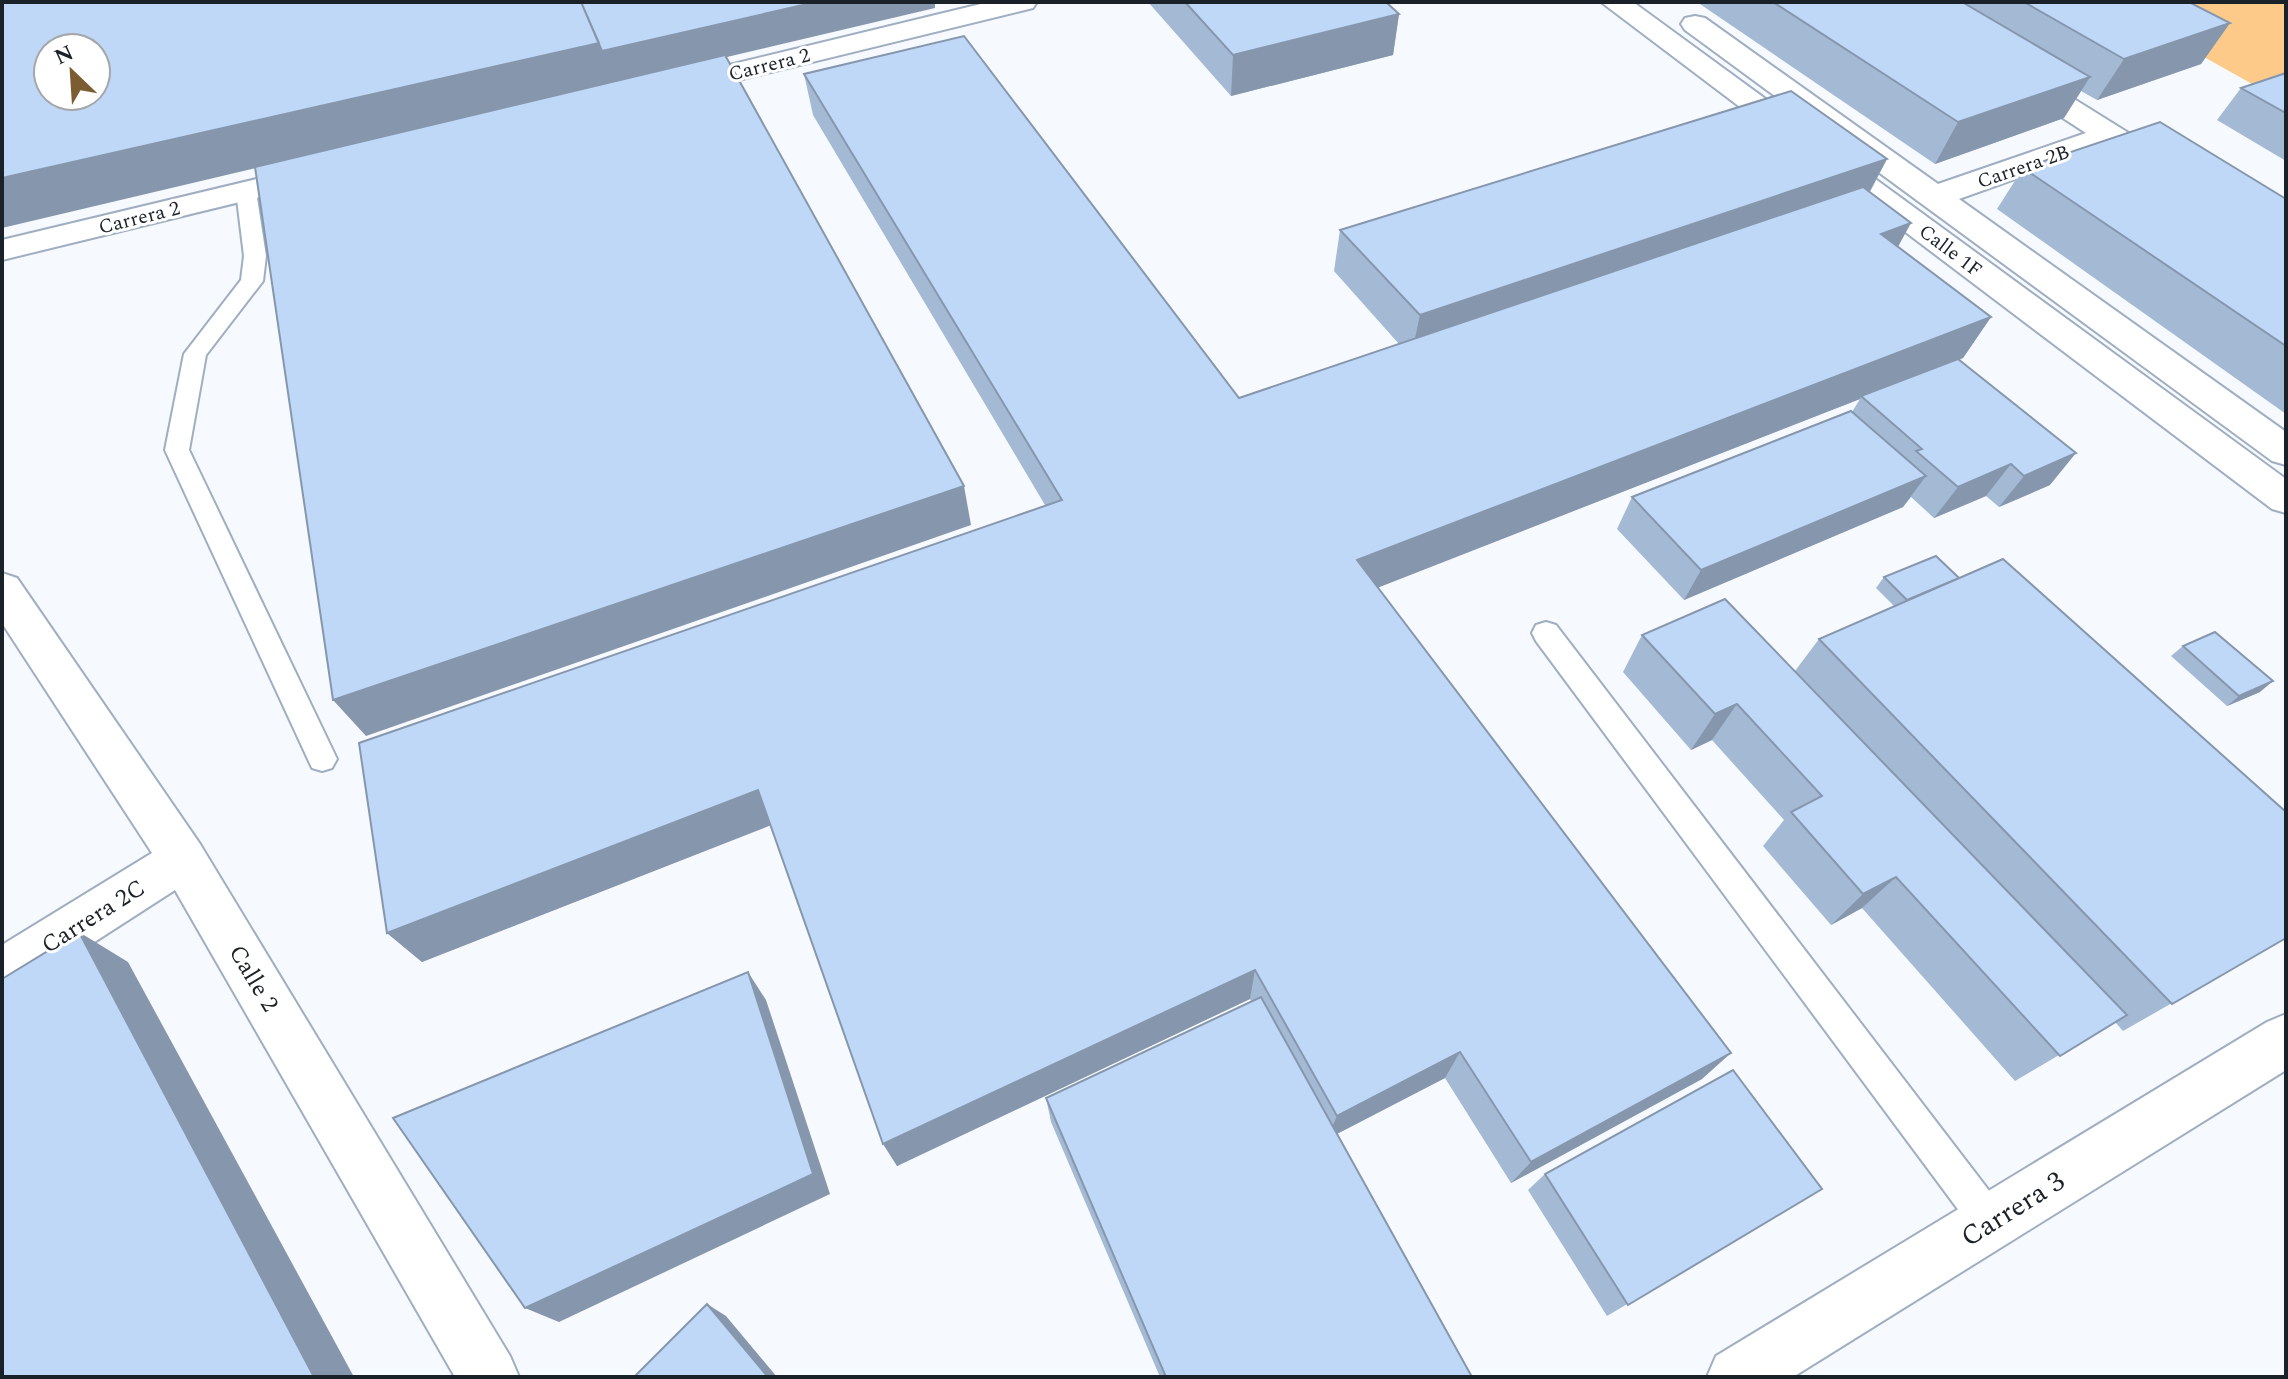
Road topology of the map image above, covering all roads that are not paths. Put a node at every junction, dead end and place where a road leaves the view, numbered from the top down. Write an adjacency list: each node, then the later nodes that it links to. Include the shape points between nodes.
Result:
1 (1023, 2): 5 (street, Carrera 2)
2 (1615, 2): 13 (street, Calle 1F)
3 (1664, 2): 10 (street, Calle 1F)
4 (1994, 60): 6 (street)
5 (643, 95)
6 (2110, 135): 8 (street); 10 (street, Carrera 2B)
7 (337, 169): 9 (street, Carrera 2)
8 (2191, 186)
9 (246, 191): 12 (street, Carrera 2); 18 (lane, via 255,256 252,281 195,354 177,450)
10 (1936, 196): 11 (street, Calle 1F)
11 (1998, 241): 13 (street); 14 (street, Calle 1F)
12 (2, 250)
13 (1959, 256): 15 (street, Calle 1F)
14 (2286, 451)
15 (2286, 499)
16 (2, 589): 19 (street, Calle 2)
17 (1546, 633): 22 (lane)
18 (322, 759)
19 (183, 859): 20 (street, Carrera 2C); 23 (street, Calle 2)
20 (2, 973)
21 (2286, 1040): 22 (street, Carrera 3)
22 (1990, 1222): 24 (street, Carrera 3)
23 (489, 1377)
24 (1737, 1377)

